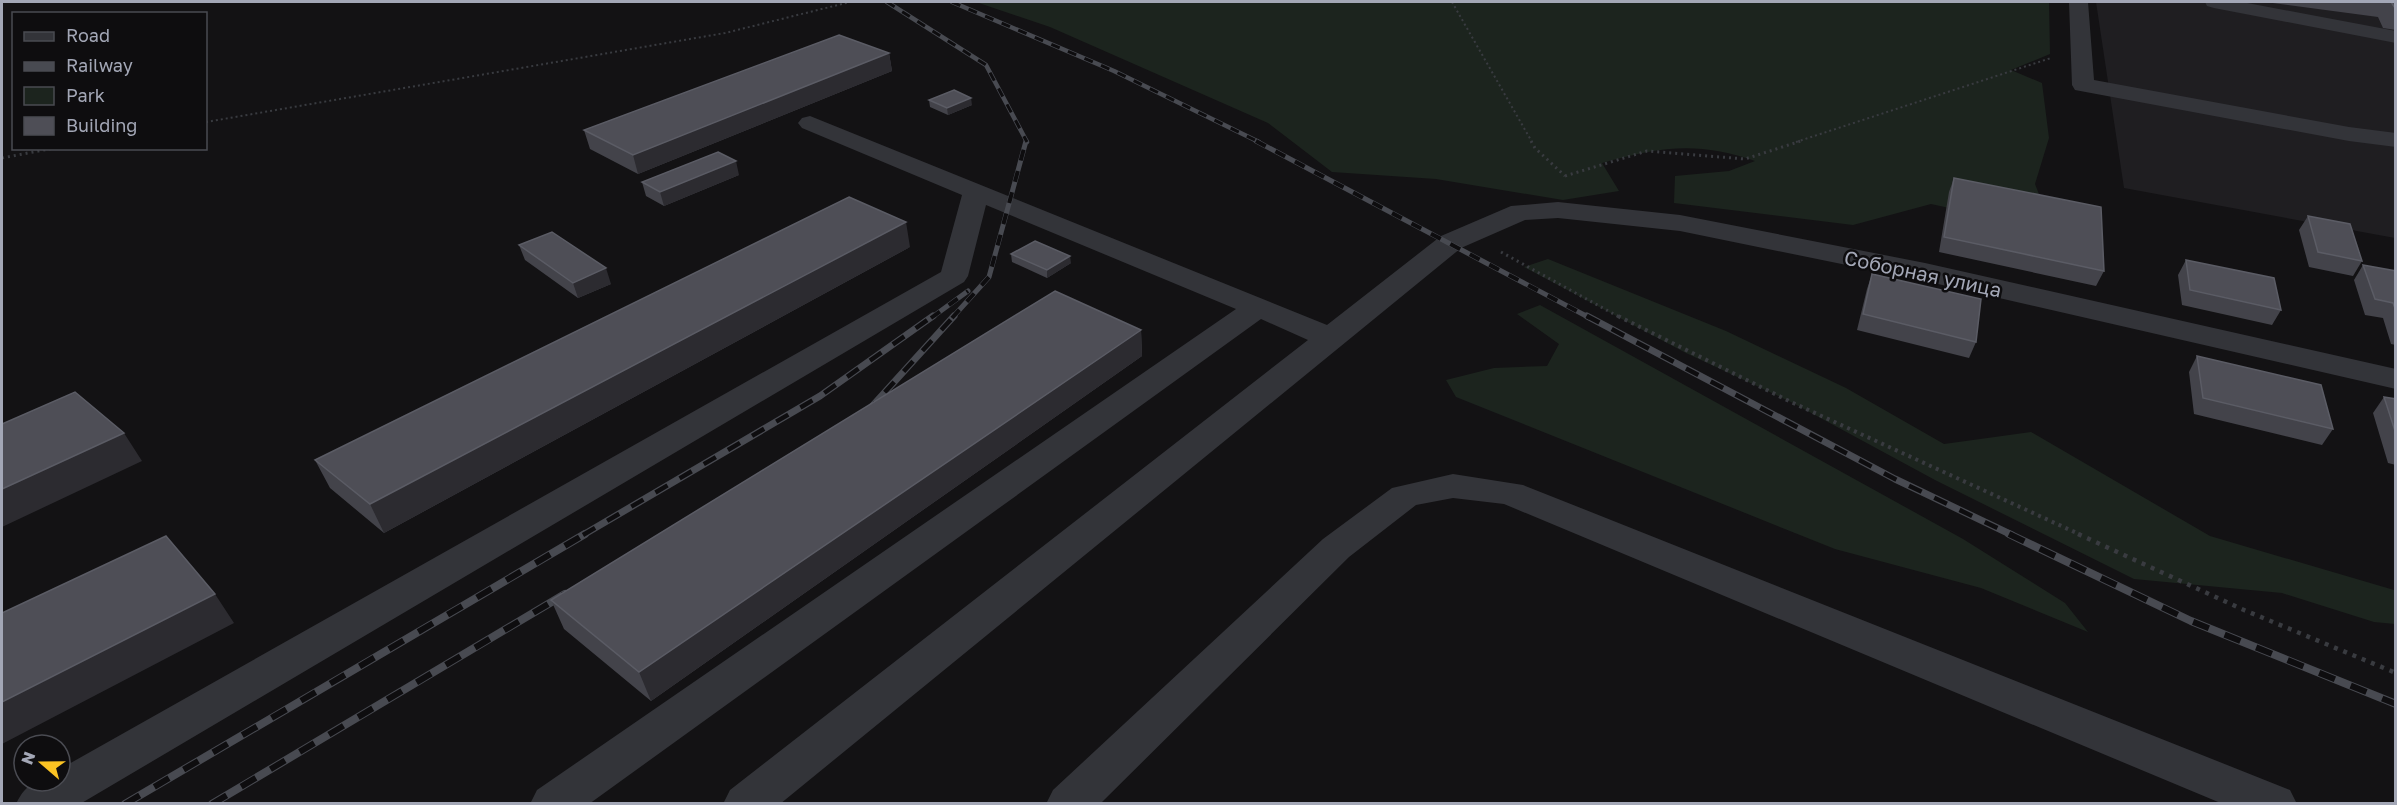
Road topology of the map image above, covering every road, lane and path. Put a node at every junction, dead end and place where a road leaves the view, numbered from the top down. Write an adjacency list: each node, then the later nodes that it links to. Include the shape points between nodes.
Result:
1 (850, 2): 7 (path, via 725,33)
2 (1452, 2): 6 (path, via 1535,148 1565,176 1647,152 1745,159)
3 (2078, 2): 6 (street)
4 (2214, 2): 5 (street)
5 (2396, 37)
6 (2082, 48): 10 (street, via 2083,85 2221,110)
7 (207, 122)
8 (810, 123): 12 (street)
9 (44, 150): 11 (path)
10 (2390, 151)
11 (2, 158)
12 (976, 191): 14 (street); 18 (street, via 954,276)
13 (1459, 238): 15 (street, Соборная улица); 16 (street, Соборная улица, via 1520,212 1558,210 1680,224 1925,272); 17 (path, via 1791,402 2244,610)
14 (1258, 308): 15 (street); 19 (street)
15 (1331, 338): 20 (street, Соборная улица)
16 (2396, 379)
17 (2396, 673)
18 (39, 804)
19 (552, 804)
20 (746, 804)
21 (1069, 804): 22 (street, via 1336,548 1405,496 1453,486 1510,493)
22 (2274, 804)

